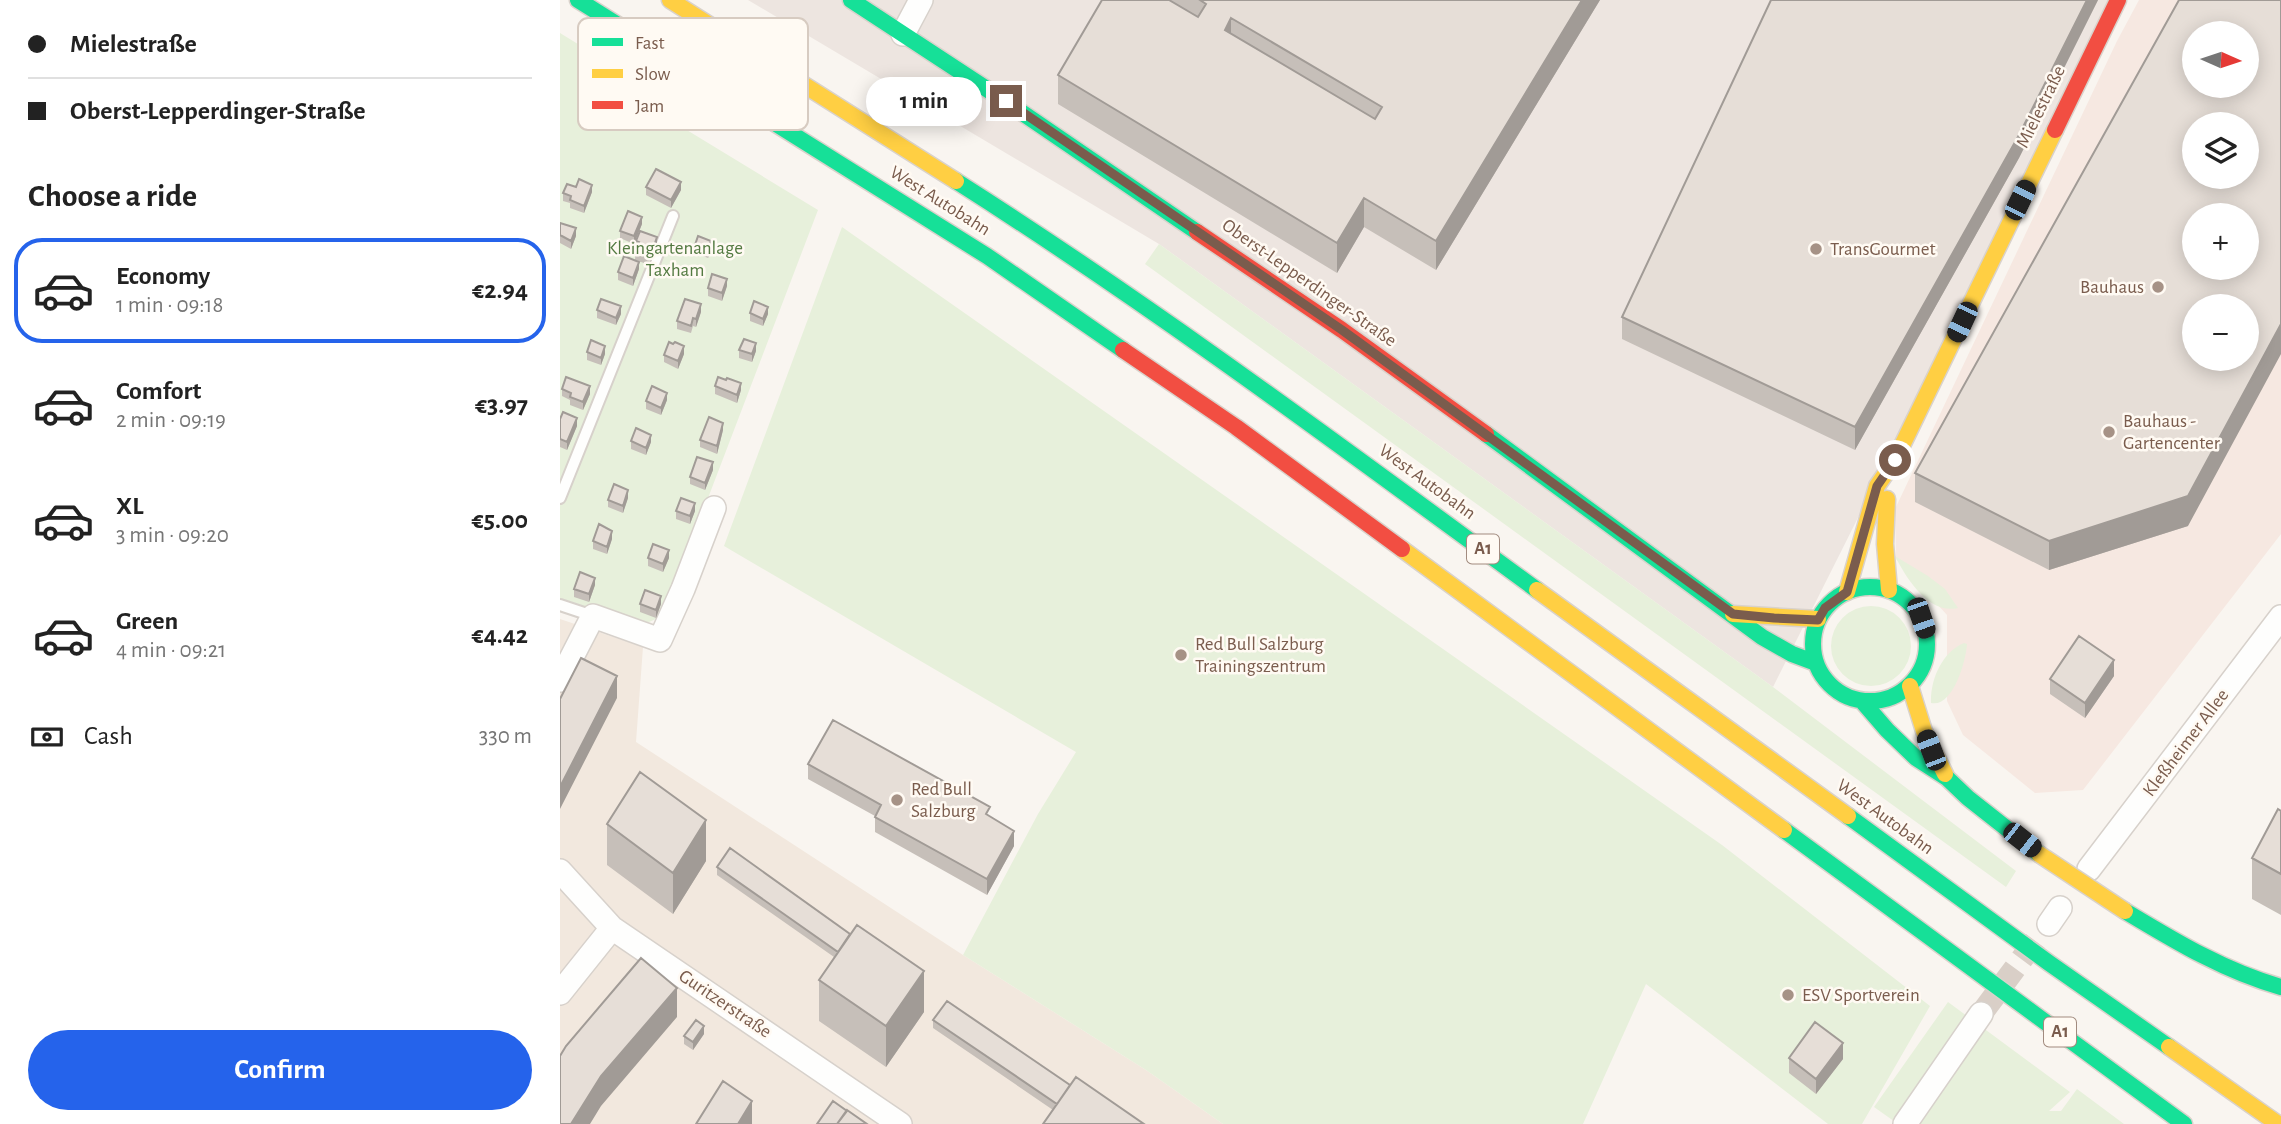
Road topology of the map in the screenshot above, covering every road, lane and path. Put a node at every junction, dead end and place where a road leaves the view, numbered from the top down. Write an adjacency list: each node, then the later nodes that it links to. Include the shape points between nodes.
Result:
1 (578, 0): 6 (main road, West Autobahn / A1)
2 (670, 0): 7 (main road, West Autobahn / A1)
3 (851, 0): 8 (main road, Oberst-Lepperdinger-Straße)
4 (921, 0): 8 (street)
5 (2118, 0): 12 (main road, Mielestraße)
6 (607, 18)
7 (698, 18)
8 (903, 34): 18 (main road, Oberst-Lepperdinger-Straße, via 1342,330)
9 (808, 87): 36 (main road, West Autobahn / A1, via 1014,218 1286,406)
10 (786, 130): 35 (main road, West Autobahn / A1, via 987,256 1236,427)
11 (673, 216): 13 (lane)
12 (1895, 460): 15 (main road, Mielestraße, via 1884,516); 16 (main road, Mielestraße, via 1877,486)
13 (560, 498)
14 (713, 508): 19 (street, via 660,640)
15 (1889, 590): 16 (main road, via 1861,587); 24 (main road, via 1913,606 1926,632 1925,661)
16 (1847, 592): 21 (main road, via 1825,608)
17 (560, 605): 19 (lane)
18 (1733, 614): 21 (main road); 22 (main road, Oberst-Lepperdinger-Straße, via 1764,640)
19 (593, 616): 23 (street)
20 (2281, 617): 27 (street, Kleßheimer Allee)
21 (1818, 620): 22 (main road, via 1813,649)
22 (1816, 663): 25 (main road, via 1833,689)
23 (560, 680)
24 (1910, 686): 25 (main road, via 1896,696); 26 (main road, via 1931,750)
25 (1862, 701): 26 (main road, via 1916,758)
26 (1947, 778): 30 (main road, bridge, via 2039,854 2125,911 2214,963)
27 (2090, 869)
28 (560, 871): 29 (street, Guritzerstraße)
29 (612, 928): 31 (street); 33 (street, Guritzerstraße)
30 (2281, 987)
31 (560, 993)
32 (1981, 1014): 34 (street)
33 (900, 1124)
34 (1905, 1124)
35 (2185, 1124)
36 (2277, 1124)

